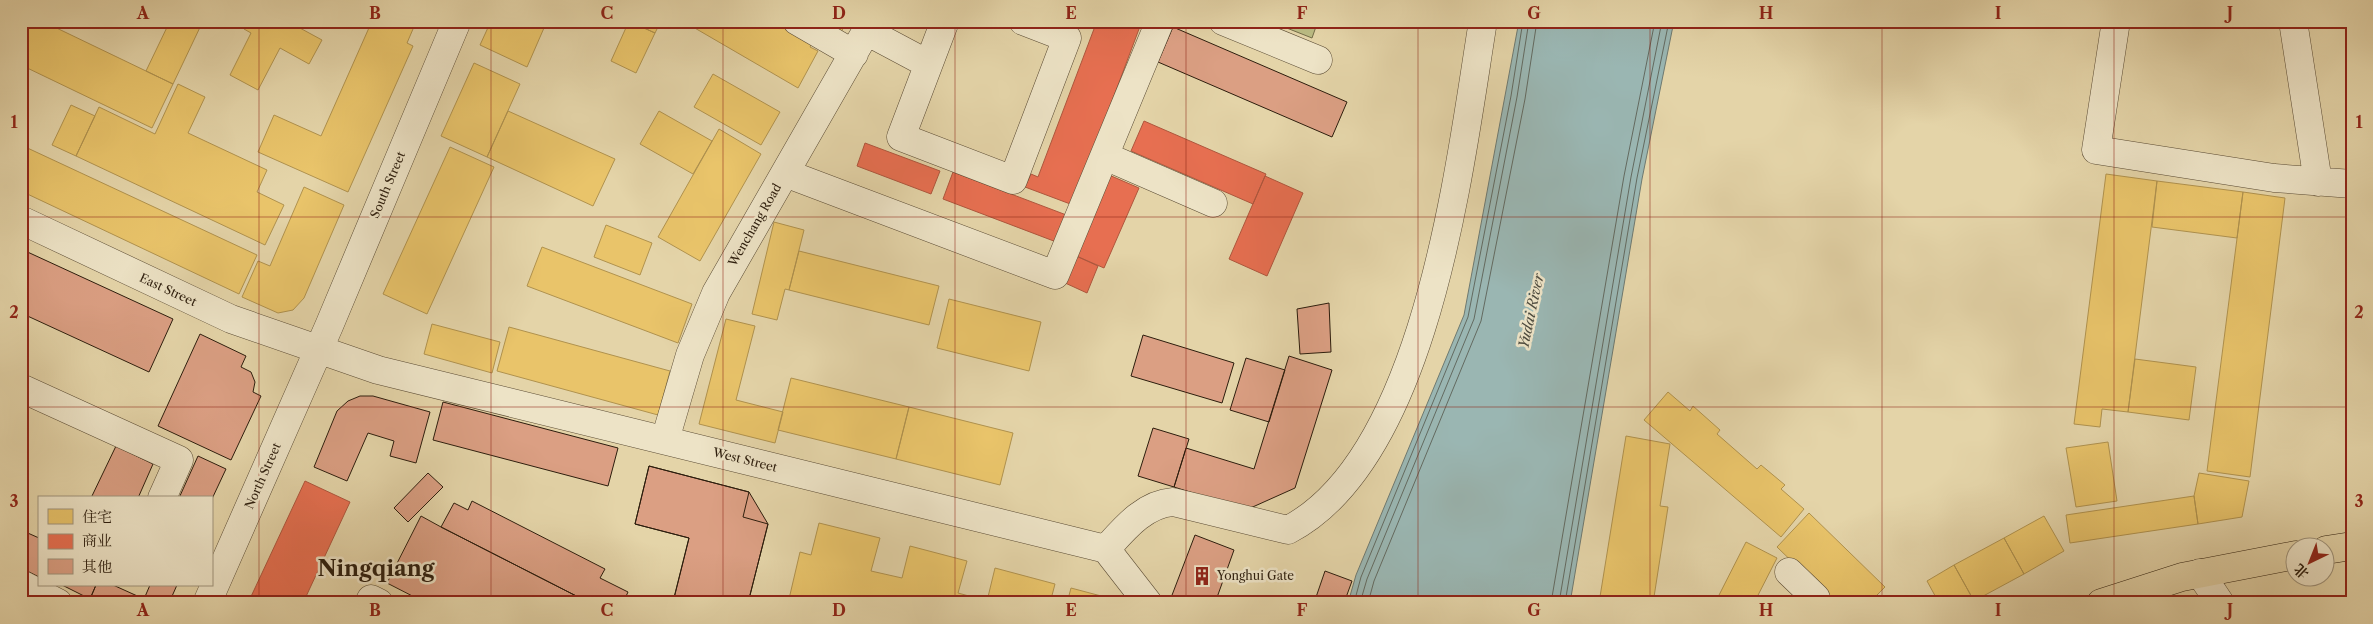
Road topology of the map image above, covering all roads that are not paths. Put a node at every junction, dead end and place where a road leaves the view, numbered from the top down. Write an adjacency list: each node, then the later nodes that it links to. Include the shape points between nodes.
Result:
1 (457, 21): 19 (street, South Street)
2 (945, 21): 12 (street)
3 (1023, 21): 12 (street, via 1067,38 1013,180 901,137)
4 (1160, 21): 13 (street)
5 (1223, 21): 11 (street)
6 (1483, 21): 24 (street, via 1444,252 1409,361 1366,454 1322,507 1308,520 1288,530 1165,502 1148,509 1130,523)
7 (2116, 21): 15 (street, via 2096,150)
8 (2293, 21): 15 (street)
9 (809, 24): 10 (street)
10 (864, 36): 12 (street); 14 (street, Wenchang Road)
11 (1318, 60)
12 (928, 64)
13 (1105, 156): 14 (street, via 1054,275); 17 (street)
14 (785, 173): 21 (street, Wenchang Road, via 716,293 690,355)
15 (2318, 182): 16 (street)
16 (2352, 184)
17 (1213, 204)
18 (21, 220): 19 (street, East Street, via 231,319)
19 (319, 349): 21 (street, West Street, via 378,370); 27 (street, North Street)
20 (21, 388): 22 (street, via 179,460)
21 (665, 440): 24 (street, West Street)
22 (163, 496)
23 (2352, 546): 25 (main road)
24 (1106, 548): 37 (street)
25 (2336, 548)
26 (2286, 557): 29 (main road)
27 (216, 570): 31 (street, North Street)
28 (1789, 572): 38 (street, via 1816,598)
29 (2200, 573): 39 (main road); 40 (street)
30 (21, 584): 33 (street)
31 (212, 585)
32 (212, 586): 34 (street, North Street)
33 (58, 603)
34 (207, 603)
35 (369, 603): 36 (street, via 371,599)
36 (379, 603)
37 (1148, 603)
38 (1817, 603)
39 (2101, 603)
40 (2220, 603)

